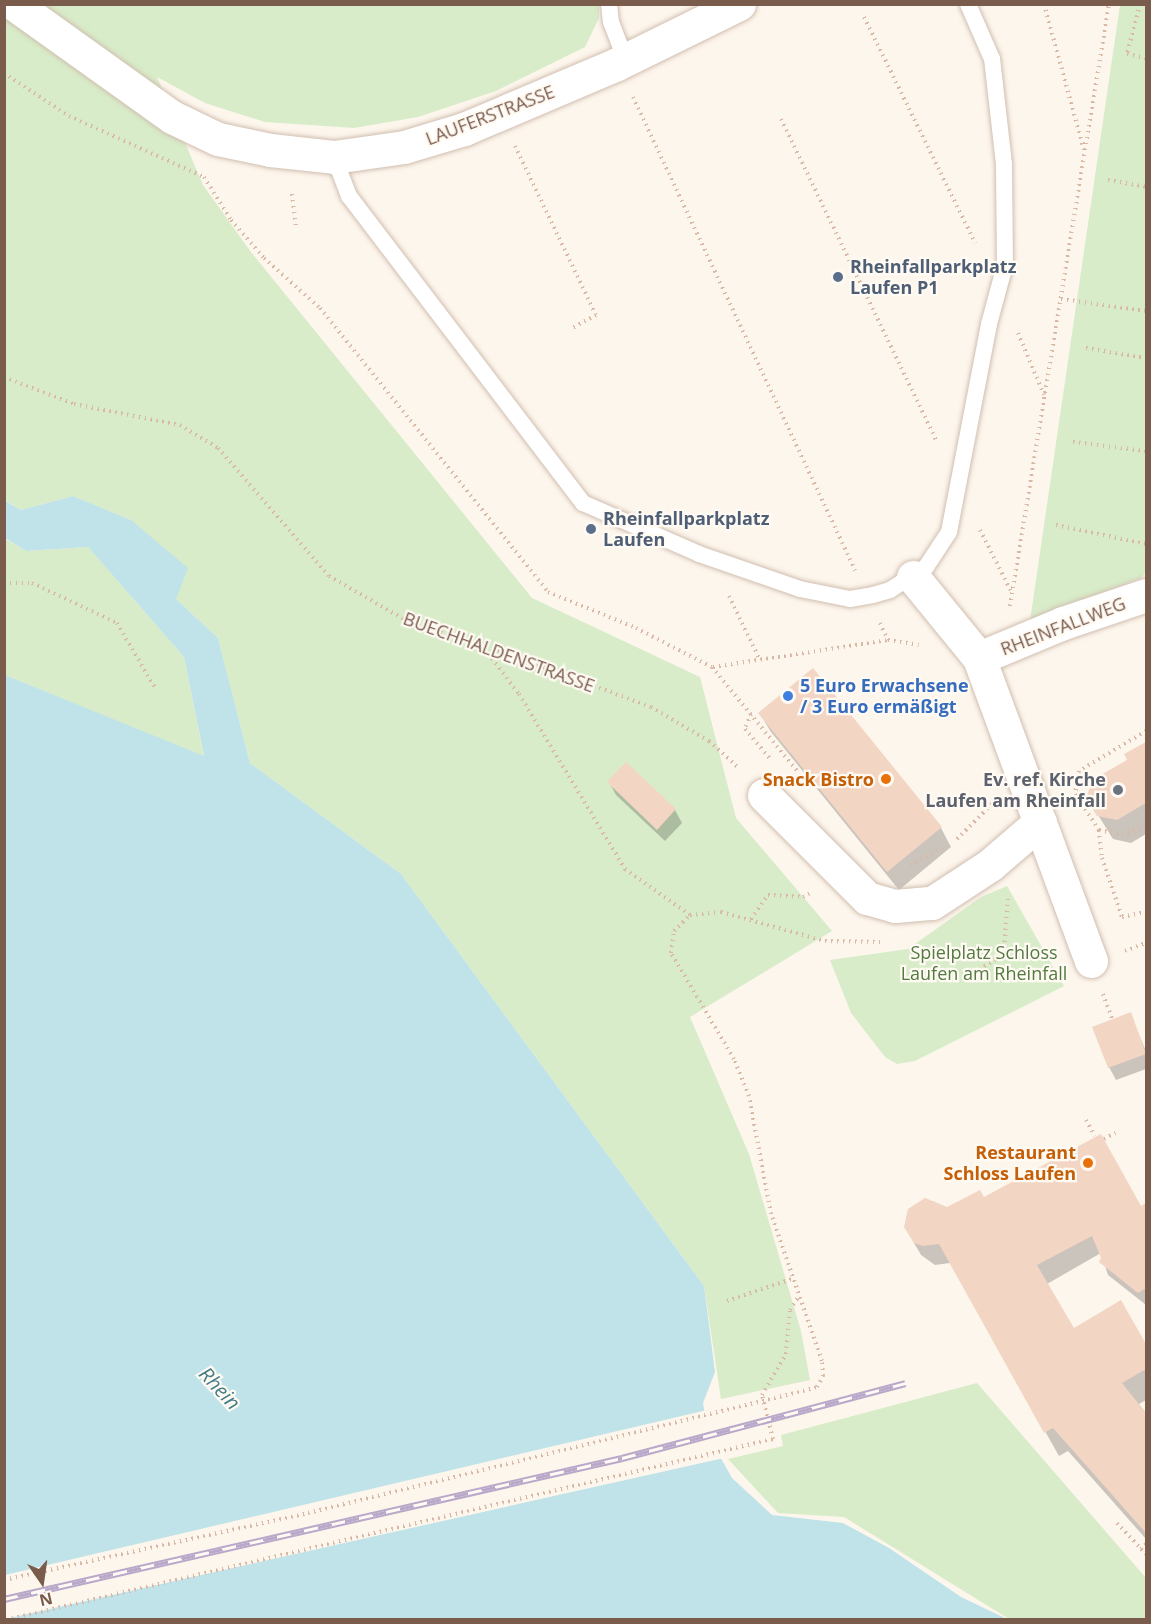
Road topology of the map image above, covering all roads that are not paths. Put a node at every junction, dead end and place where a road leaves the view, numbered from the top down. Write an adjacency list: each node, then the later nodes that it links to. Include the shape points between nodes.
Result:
1 (14, 4): 6 (street, LAUFERSTRASSE, via 172,117 218,139)
2 (609, 4): 5 (lane)
3 (739, 4): 5 (street, LAUFERSTRASSE)
4 (968, 4): 7 (lane, via 992,60 1004,164 1005,265 949,532 939,552)
5 (621, 61): 6 (street, LAUFERSTRASSE, via 464,129 404,147)
6 (334, 157): 7 (lane, via 349,196 584,502 709,558 800,589 850,598 890,590)
7 (913, 577): 9 (street)
8 (1146, 595): 9 (street, RHEINFALLWEG, via 1063,622)
9 (991, 653): 11 (street, via 1022,773)
10 (764, 795): 11 (street, via 867,898 896,906 932,903 990,865)
11 (1040, 822): 12 (street)
12 (1096, 975)

